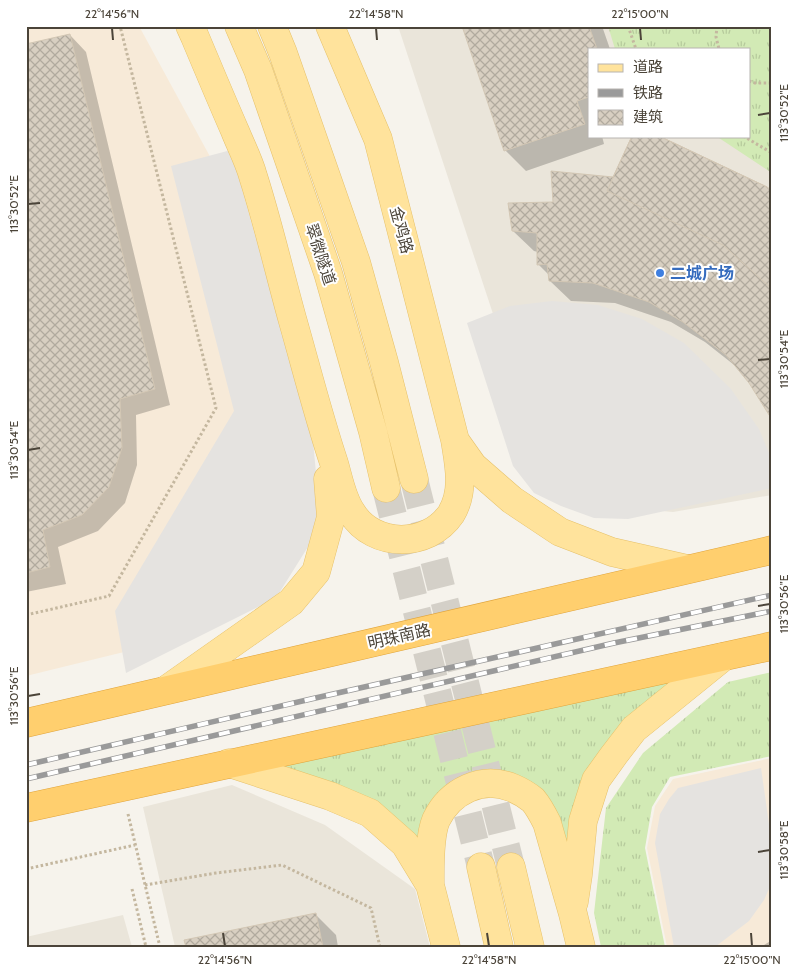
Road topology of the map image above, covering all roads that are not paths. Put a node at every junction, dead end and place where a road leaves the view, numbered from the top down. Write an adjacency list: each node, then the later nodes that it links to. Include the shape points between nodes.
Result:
1 (190, 26): 5 (main road, via 253,175)
2 (240, 26): 8 (main road, 翠微隧道, via 328,273)
3 (272, 26): 7 (main road, 翠微隧道, via 356,262)
4 (330, 26): 6 (main road, 金鸡路, via 378,138)
5 (324, 435): 6 (main road, 金鸡路, via 352,513 372,532 400,540 428,534 450,514 460,486); 13 (main road, via 331,517 316,572 291,602)
6 (455, 440): 10 (main road, via 473,466 512,500 560,532 612,552)
7 (414, 479)
8 (386, 488)
9 (772, 550): 10 (highway, 明珠南路)
10 (687, 569): 13 (highway, 明珠南路)
11 (772, 646): 12 (highway)
12 (723, 657): 15 (highway); 20 (main road, via 634,729 596,780 583,821)
13 (166, 690): 14 (highway, 明珠南路)
14 (26, 723)
15 (229, 763): 16 (highway); 19 (main road, via 330,796 370,814 404,844)
16 (26, 808)
17 (481, 867): 22 (main road)
18 (511, 868): 23 (main road)
19 (430, 885): 20 (main road, via 432,838 442,810 452,798 478,784 507,785 532,799 547,823); 21 (main road)
20 (573, 914): 24 (main road)
21 (446, 947)
22 (499, 947)
23 (530, 947)
24 (581, 947)

